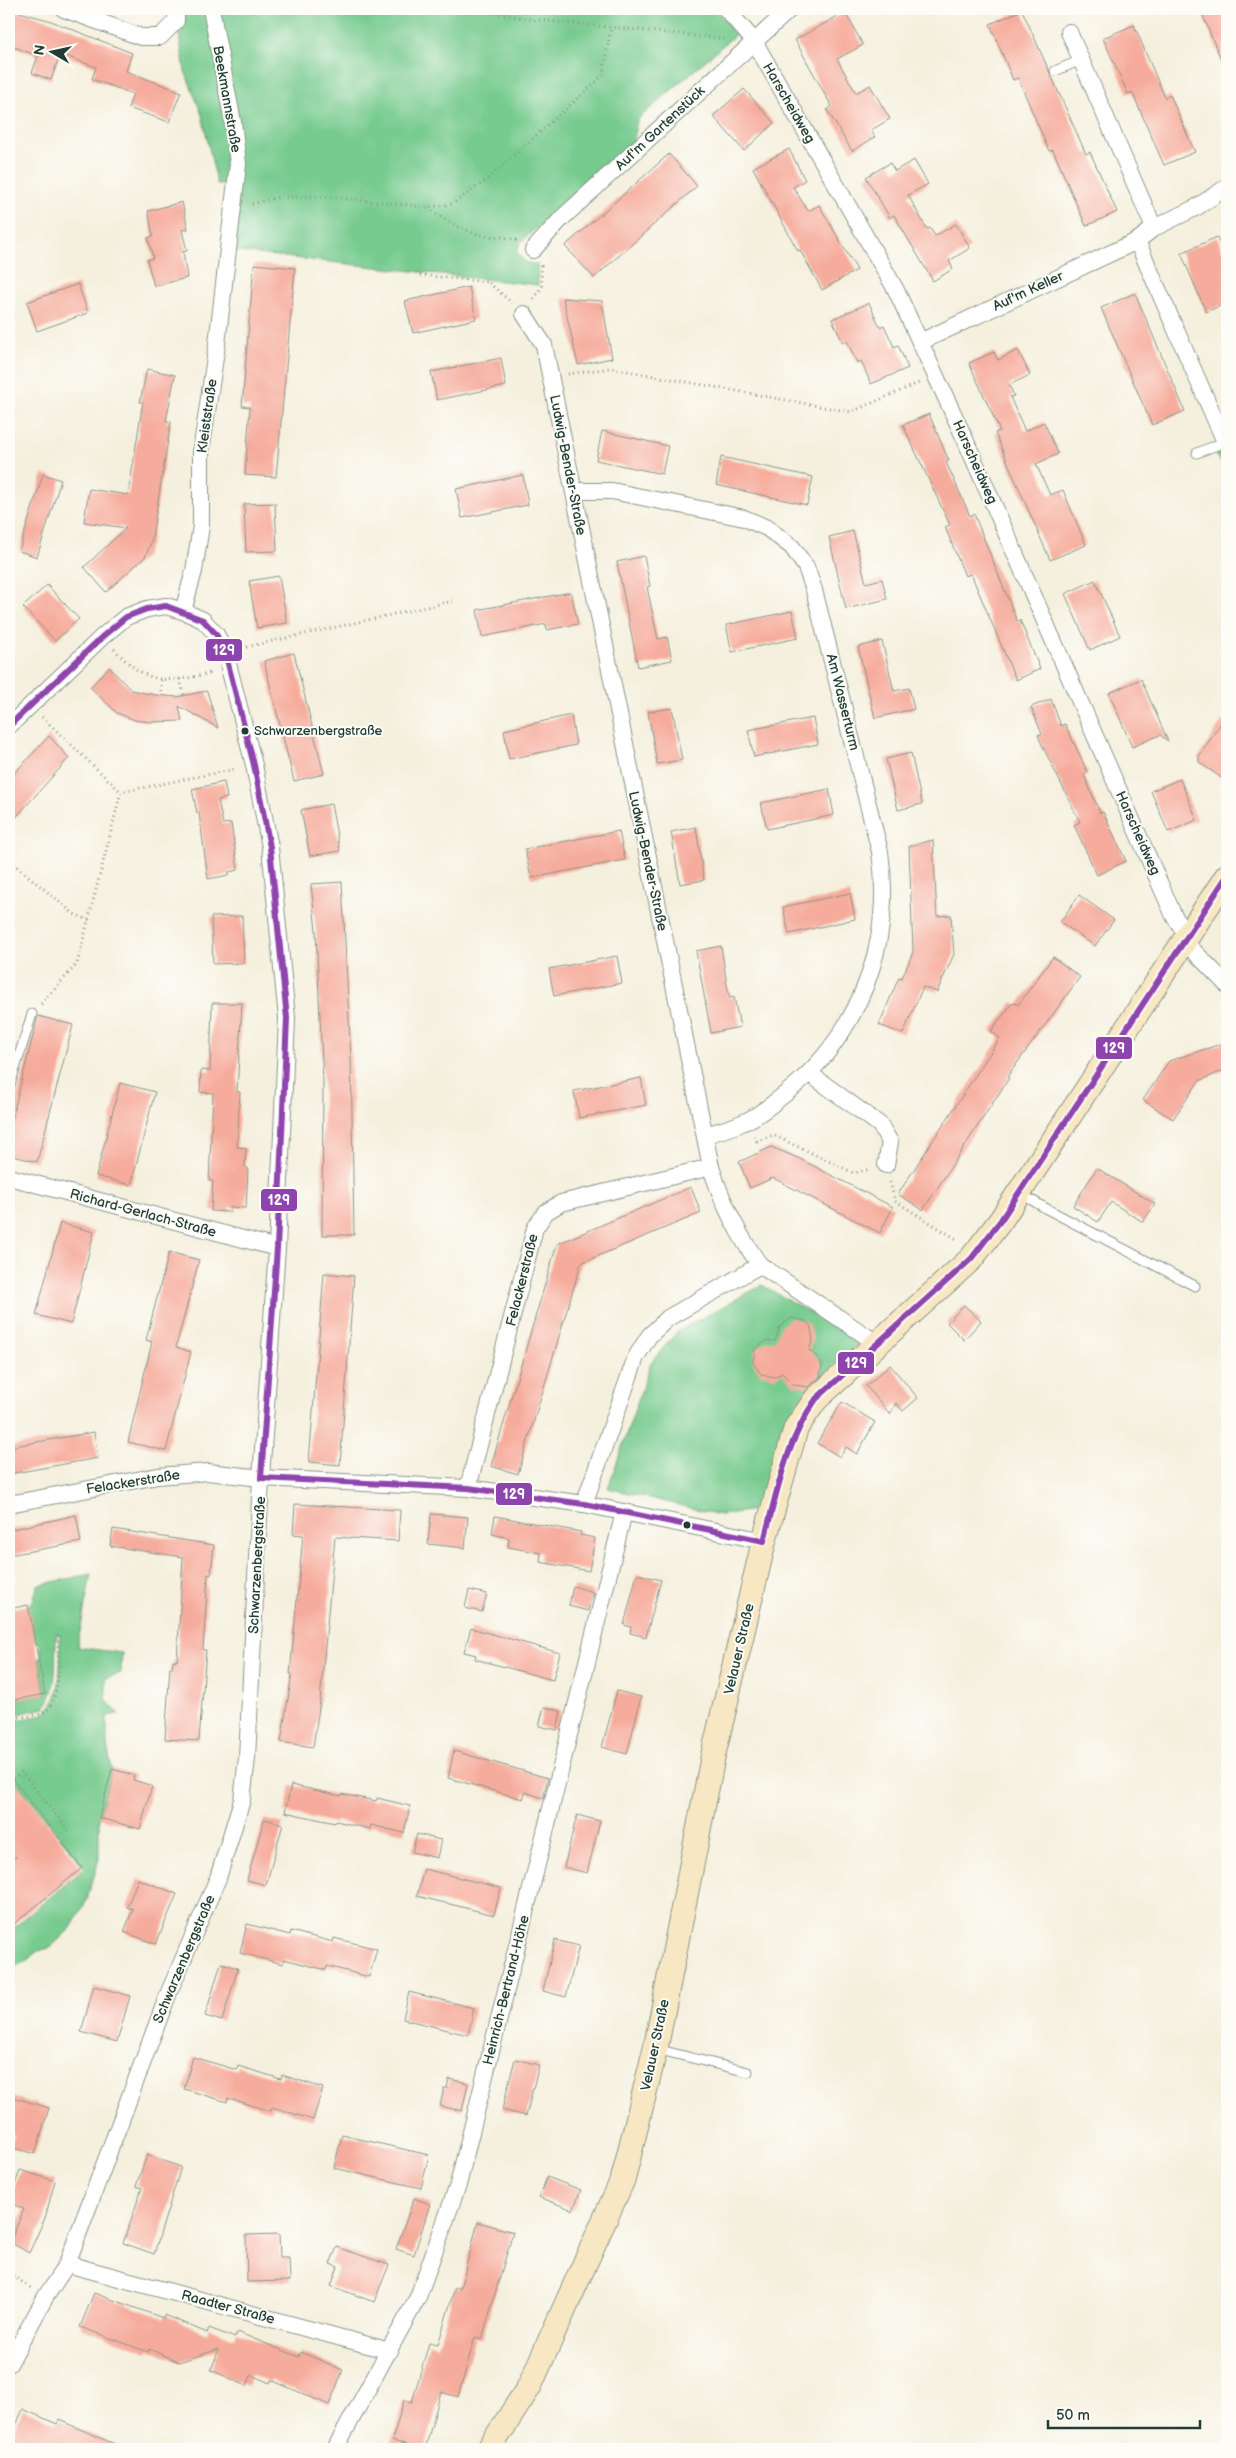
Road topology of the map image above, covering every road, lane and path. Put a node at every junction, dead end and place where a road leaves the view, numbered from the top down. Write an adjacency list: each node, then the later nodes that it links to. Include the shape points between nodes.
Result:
1 (64, 9): 2 (street, via 141,37 160,37 176,21)
2 (176, 9)
3 (211, 9): 14 (street, Beekmannstraße, via 238,164)
4 (475, 9): 7 (path, via 528,19)
5 (726, 9): 9 (street, Harscheidweg)
6 (790, 9): 9 (street, Auf'm Gartenstück)
7 (611, 28): 9 (path); 13 (path, via 603,75 596,82 471,193 452,204)
8 (1069, 32): 10 (street)
9 (754, 41): 17 (street, Auf'm Gartenstück, via 677,111 644,146 562,218); 20 (street, Harscheidweg, via 896,290)
10 (1081, 60): 11 (lane); 15 (street)
11 (1056, 71)
12 (1227, 187): 15 (street, Auf'm Keller, via 1197,207)
13 (428, 208): 14 (path, via 330,197 280,197); 17 (path, via 469,232 507,236)
14 (233, 214): 27 (street, Kleiststraße, via 201,452 201,526 194,571)
15 (1154, 228): 16 (street, Auf'm Keller)
16 (1137, 241): 20 (street, Auf'm Keller); 23 (street)
17 (533, 250): 19 (path, via 541,265 542,286)
18 (420, 276): 19 (path, via 488,282)
19 (524, 314): 22 (street, Ludwig-Bender-Straße, via 544,345)
20 (920, 342): 21 (street, Harscheidweg)
21 (936, 375): 22 (path, via 851,412 610,368); 42 (street, Harscheidweg)
22 (550, 377): 25 (street, Ludwig-Bender-Straße)
23 (1226, 441): 24 (lane)
24 (1197, 453)
25 (574, 491): 45 (street, Am Wasserturm, via 612,491 744,518 768,528 792,547 806,568 845,710 883,872 879,941 869,978 852,1017); 48 (street, Ludwig-Bender-Straße)
26 (453, 601): 29 (path)
27 (183, 610): 30 (street, via 203,620 216,634); 36 (street, via 166,606 147,609 126,618)
28 (114, 648): 32 (path, via 147,677)
29 (243, 648)
30 (229, 667): 31 (path); 54 (street, Schwarzenbergstraße, via 254,765 270,847 287,1018)
31 (180, 679): 32 (path); 33 (path)
32 (161, 680): 34 (path)
33 (184, 695)
34 (161, 696)
35 (42, 718): 38 (path)
36 (9, 726)
37 (235, 769): 38 (path)
38 (121, 792): 41 (path)
39 (9, 860): 41 (path, via 74,914)
40 (1227, 876): 42 (main road, Velauer Straße)
41 (89, 920): 44 (path, via 77,964)
42 (1183, 942): 43 (street, Harscheidweg); 52 (main road, Velauer Straße)
43 (1227, 985)
44 (32, 1014): 46 (lane)
45 (810, 1074): 47 (street, Am Wasserturm); 49 (street, via 880,1125 890,1142)
46 (9, 1088)
47 (745, 1122): 48 (street, Am Wasserturm); 49 (path, via 757,1141 773,1135 854,1173)
48 (705, 1135): 50 (street, Ludwig-Bender-Straße)
49 (886, 1165): 53 (path, via 895,1201)
50 (711, 1167): 55 (street, Ludwig-Bender-Straße, via 721,1198 746,1246); 59 (street, Felackerstraße, via 561,1203 546,1212 535,1228)
51 (9, 1177): 54 (street, Richard-Gerlach-Straße)
52 (1020, 1193): 56 (lane); 57 (main road, Velauer Straße, via 971,1258)
53 (959, 1240)
54 (277, 1248): 58 (street, Schwarzenbergstraße)
55 (760, 1264): 57 (street, Ludwig-Bender-Straße); 61 (street, via 668,1318 649,1336 636,1357)
56 (1195, 1286)
57 (878, 1344): 63 (main road, Velauer Straße, via 816,1399 800,1420 792,1438)
58 (261, 1478): 59 (street, Felackerstraße); 60 (street, Felackerstraße, via 208,1472 158,1476); 72 (street, Schwarzenbergstraße, via 247,1758 242,1800 218,1878 169,1992)
59 (468, 1488): 61 (street, Felackerstraße)
60 (9, 1504)
61 (584, 1504): 62 (street, Felackerstraße)
62 (624, 1512): 63 (street, Felackerstraße); 75 (street, Heinrich-Bertrand-Höhe, via 458,2185 418,2297)
63 (764, 1541): 70 (main road, Velauer Straße, via 713,1756)
64 (58, 1633): 65 (path, via 57,1683 50,1704 38,1714)
65 (9, 1718)
66 (9, 1782): 67 (path, via 22,1772)
67 (69, 1831)
68 (9, 1850): 69 (path)
69 (18, 1861)
70 (655, 2048): 71 (lane); 78 (main road, Velauer Straße, via 623,2180 529,2387)
71 (748, 2072)
72 (67, 2264): 74 (street, Schwarzenbergstraße); 75 (street, Raadter Straße)
73 (9, 2273): 74 (path)
74 (46, 2296): 76 (street, Schwarzenbergstraße)
75 (390, 2351): 77 (street, Heinrich-Bertrand-Höhe)
76 (9, 2364)
77 (335, 2449)
78 (488, 2449)

